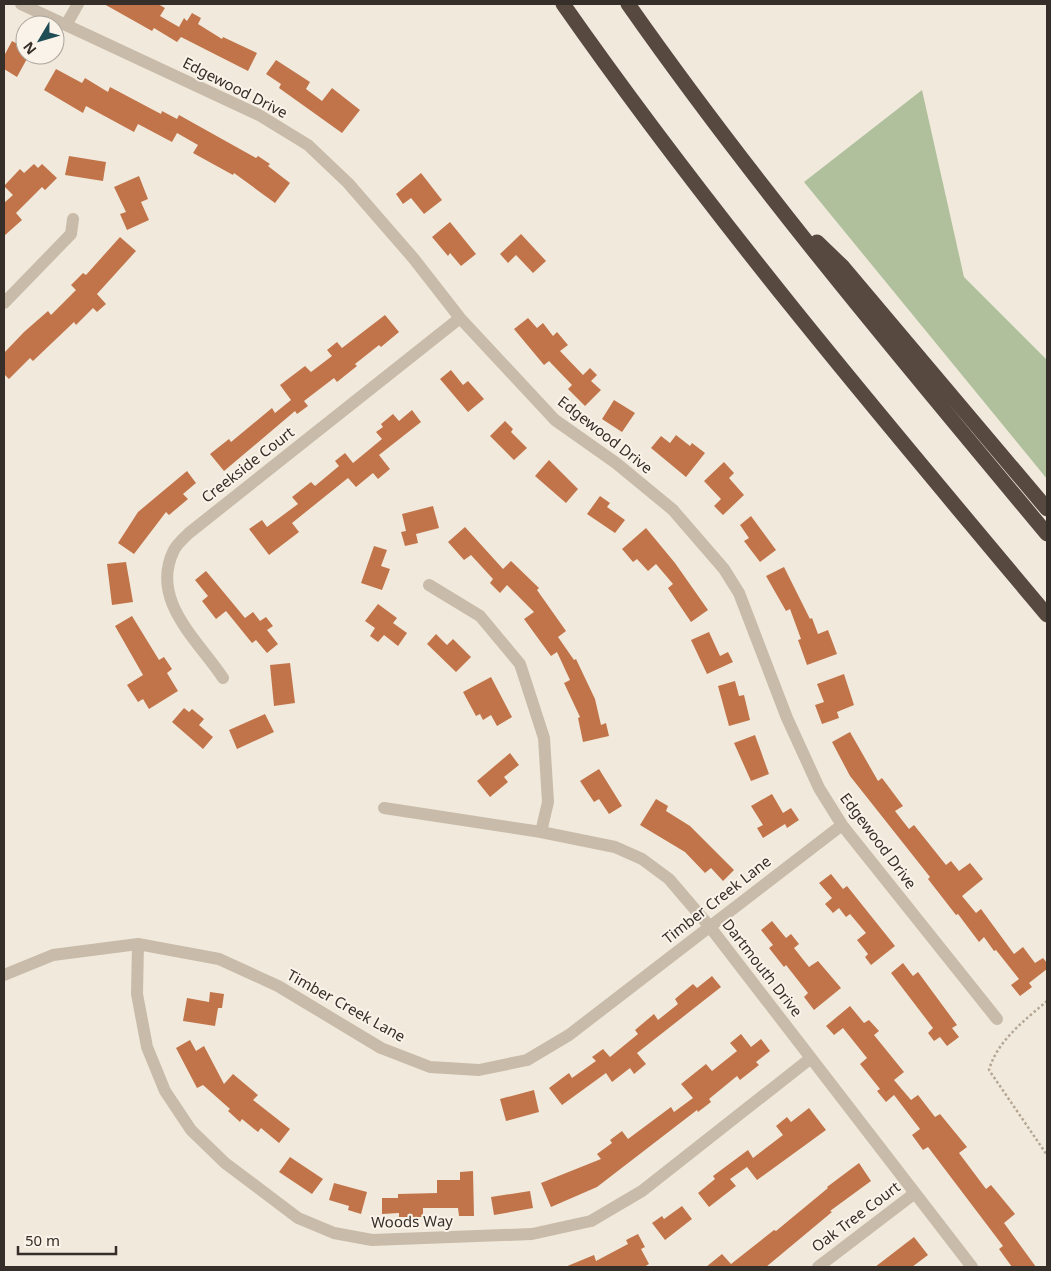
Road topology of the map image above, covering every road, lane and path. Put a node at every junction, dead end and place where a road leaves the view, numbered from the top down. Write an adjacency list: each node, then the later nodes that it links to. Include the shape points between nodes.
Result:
1 (21, 4): 5 (street, Edgewood Drive)
2 (78, 4): 5 (street)
3 (563, 4): 13 (highway, via 659,136 809,330)
4 (628, 4): 6 (highway)
5 (66, 25): 9 (street, Edgewood Drive, via 259,116 308,145 348,183)
6 (776, 202): 10 (highway, via 843,266); 11 (highway)
7 (73, 219): 8 (street, via 71,234)
8 (4, 303)
9 (460, 318): 14 (street, Creekside Court, via 189,533 174,549 166,572 167,594 178,616); 16 (street, Edgewood Drive, via 555,420 674,510 724,569 740,593 787,718 819,788)
10 (1047, 510)
11 (1047, 534)
12 (429, 585): 17 (street, via 480,616 520,664 544,738 548,802)
13 (1047, 615)
14 (223, 678)
15 (384, 808): 17 (street, Dartmouth Drive)
16 (842, 825): 18 (street, Timber Creek Lane); 22 (street, Edgewood Drive)
17 (541, 832): 18 (street, Dartmouth Drive, via 615,846 642,859 669,879)
18 (710, 927): 19 (street, Timber Creek Lane, via 569,1035 527,1060 479,1070 430,1067 381,1048 278,986 219,959); 23 (street, Dartmouth Drive)
19 (138, 944): 20 (street, Timber Creek Lane, via 53,955); 23 (street, Woods Way, via 137,994 147,1047 165,1091 192,1130 225,1163 298,1218 334,1233 372,1240 532,1234 591,1221 642,1191)
20 (4, 975)
21 (1047, 1001): 24 (path, via 1020,1024 993,1057 989,1070)
22 (997, 1019)
23 (811, 1058): 25 (street, Dartmouth Drive)
24 (1047, 1155)
25 (914, 1193): 26 (street, Oak Tree Court); 27 (street, Dartmouth Drive)
26 (818, 1267)
27 (972, 1267)

